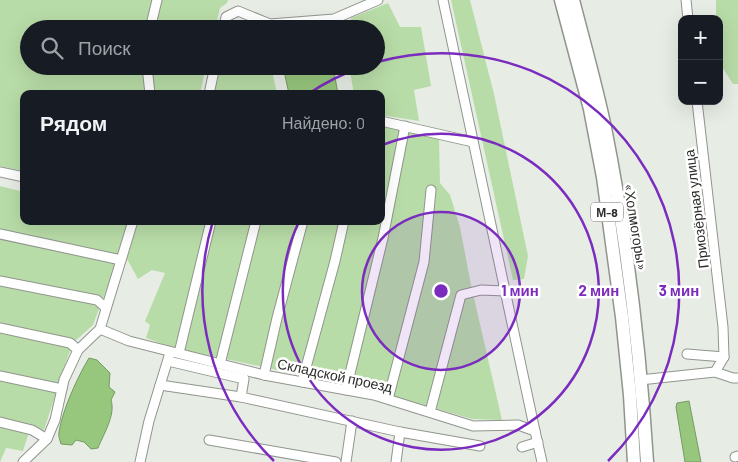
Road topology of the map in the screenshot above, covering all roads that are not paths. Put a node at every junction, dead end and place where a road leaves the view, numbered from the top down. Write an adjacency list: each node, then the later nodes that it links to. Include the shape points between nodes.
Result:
1 (156, 0): 10 (street)
2 (237, 0): 8 (street)
3 (378, 0): 13 (street, via 334,19)
4 (443, 0): 21 (street)
5 (561, 0): 70 (highway, «Холмогоры» / М-8, via 590,110 602,177 622,317)
6 (573, 0): 47 (highway, «Холмогоры» / М-8, via 614,177)
7 (686, 0): 9 (street)
8 (238, 10): 11 (street); 12 (street)
9 (688, 15)
10 (152, 20)
11 (225, 20)
12 (261, 20)
13 (321, 20)
14 (148, 75): 16 (street)
15 (213, 75): 17 (street)
16 (150, 90)
17 (210, 90)
18 (697, 105): 40 (street, Приозёрная улица)
19 (385, 122): 20 (street)
20 (405, 126): 21 (street); 51 (street, via 384,238)
21 (473, 142): 33 (street)
22 (0, 172): 23 (street)
23 (20, 177)
24 (430, 190): 53 (street, via 424,262)
25 (132, 225): 31 (street)
26 (210, 225): 38 (street)
27 (255, 225): 42 (street)
28 (302, 225): 44 (street)
29 (343, 225): 48 (street)
30 (0, 234): 31 (street)
31 (121, 260): 34 (street)
32 (0, 281): 34 (street, via 97,300)
33 (505, 291): 54 (street, via 482,290 461,295); 57 (street)
34 (106, 308): 36 (street)
35 (0, 328): 37 (street, via 70,343)
36 (100, 329): 37 (street); 38 (street, Складской проезд, via 129,341)
37 (78, 350): 50 (street)
38 (175, 352): 41 (street); 42 (street, Складской проезд)
39 (687, 354): 40 (street)
40 (724, 357): 43 (street)
41 (168, 361): 49 (street); 52 (street, via 244,379)
42 (220, 364): 44 (street, Складской проезд)
43 (715, 372): 46 (street); 47 (street)
44 (264, 375): 48 (street, Складской проезд)
45 (0, 376): 50 (street)
46 (738, 378)
47 (640, 380): 71 (highway, «Холмогоры» / М-8)
48 (302, 382): 51 (street, Складской проезд)
49 (160, 385): 52 (street); 65 (street)
50 (62, 389): 59 (street)
51 (346, 390): 53 (street, Складской проезд)
52 (241, 397): 55 (street)
53 (388, 399): 54 (street, Складской проезд)
54 (430, 412): 57 (street, Складской проезд, via 473,426 518,425)
55 (352, 421): 58 (street); 67 (street)
56 (0, 422): 59 (street, via 32,430)
57 (536, 431): 61 (street)
58 (400, 432): 62 (street); 68 (street)
59 (47, 439): 64 (street)
60 (209, 440): 66 (street)
61 (538, 442): 63 (street); 69 (street)
62 (480, 446)
63 (522, 447)
64 (23, 462)
65 (140, 462)
66 (336, 462)
67 (346, 462)
68 (396, 462)
69 (542, 462)
70 (634, 462)
71 (647, 462)

